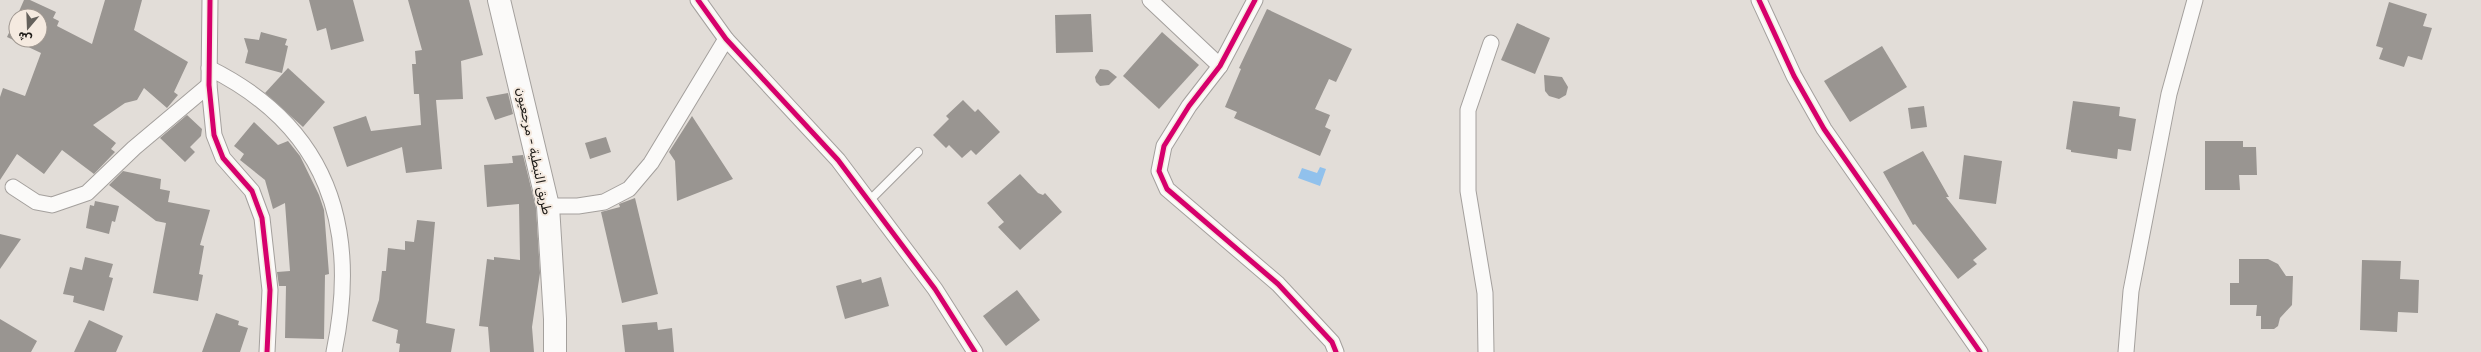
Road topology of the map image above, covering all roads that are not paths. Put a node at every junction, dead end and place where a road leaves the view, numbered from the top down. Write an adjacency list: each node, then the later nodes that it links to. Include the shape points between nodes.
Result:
1 (210, 0): 11 (street)
2 (499, 0): 16 (main road, طريق النبطية - مرجعيون)
3 (698, 0): 8 (street)
4 (1150, 0): 10 (street)
5 (1255, 0): 10 (street)
6 (1759, 0): 23 (street, via 1794,76 1824,129)
7 (2195, 0): 24 (street, via 2169,94 2131,291)
8 (726, 39): 15 (street, via 838,160); 16 (street, via 651,163 629,189 604,202 578,206)
9 (1491, 43): 22 (street, via 1468,110 1468,191 1485,293)
10 (1220, 66): 21 (street, via 1164,146 1160,170 1168,189 1278,284 1332,342)
11 (209, 68): 12 (street); 18 (street, via 237,82 272,111 304,145 330,190 343,248 340,324)
12 (209, 85): 14 (street, via 134,148 87,193 52,205 36,202); 17 (street, via 218,148 231,169 252,191 262,218 270,290)
13 (918, 152): 15 (lane)
14 (13, 187)
15 (870, 202): 20 (street, via 935,288)
16 (548, 206): 19 (main road, طريق النبطية - مرجعيون)
17 (267, 352)
18 (334, 352)
19 (555, 352)
20 (975, 352)
21 (1336, 352)
22 (1486, 352)
23 (1980, 352)
24 (2126, 352)

